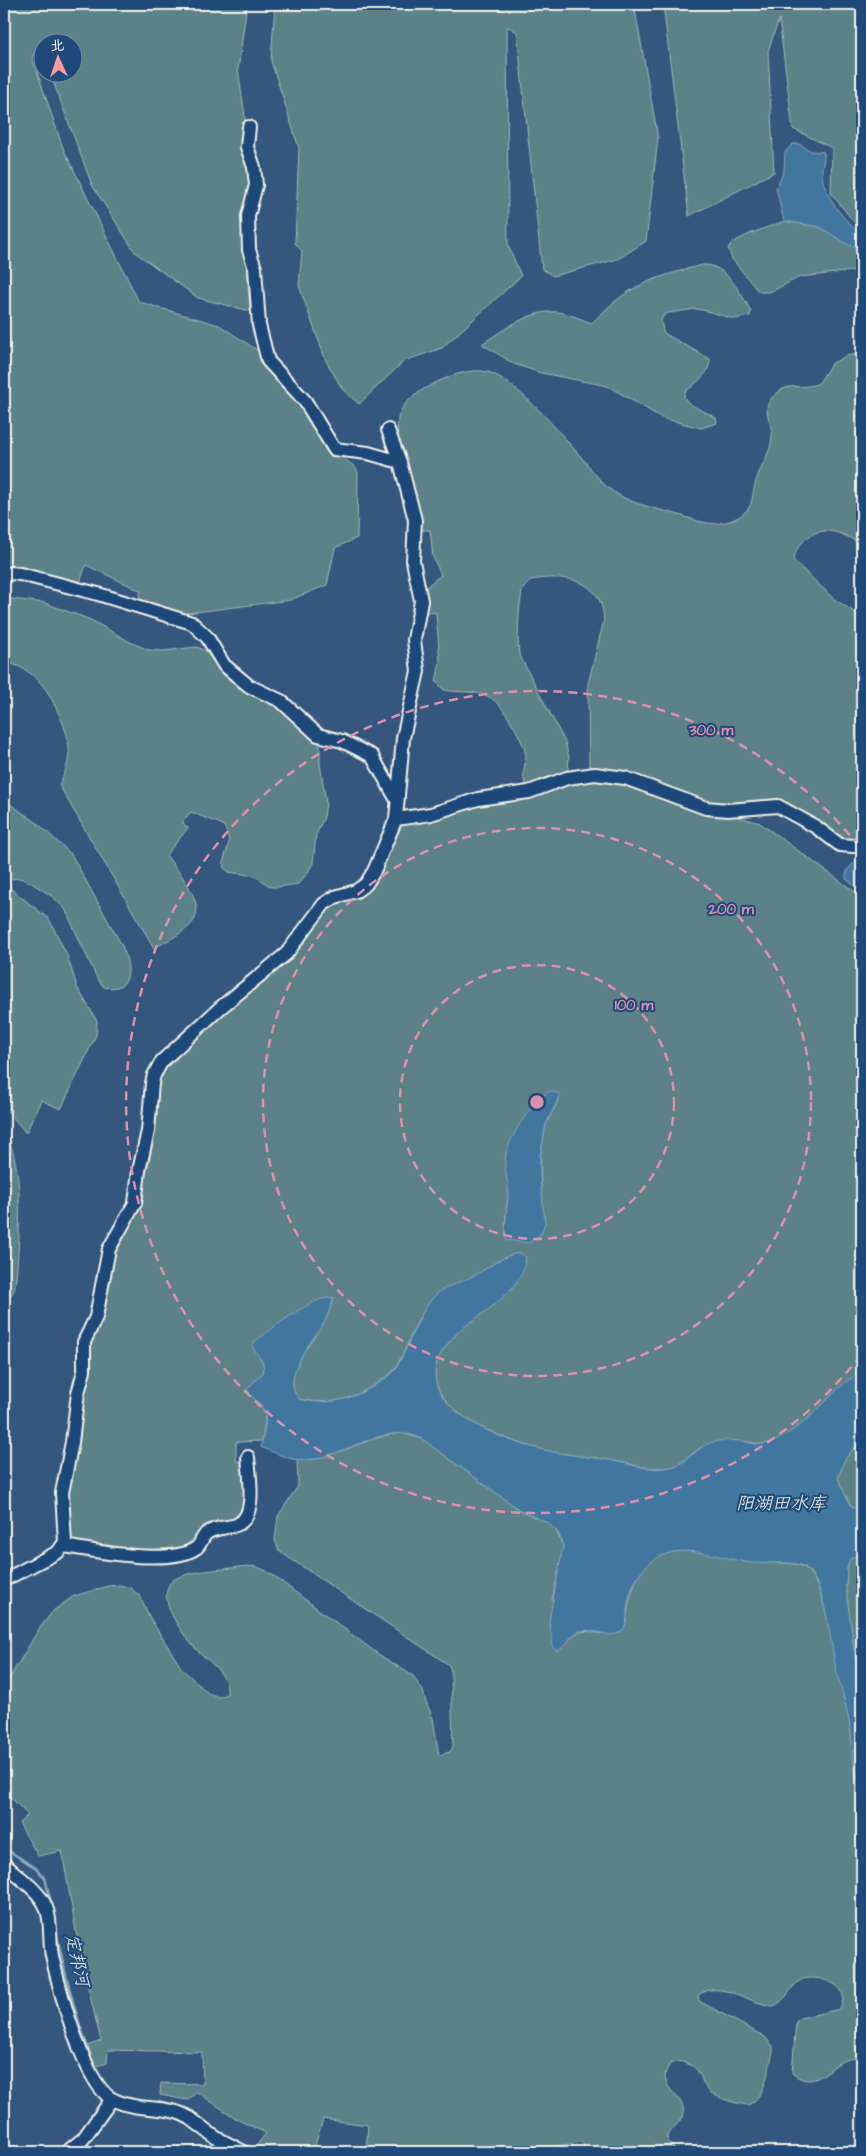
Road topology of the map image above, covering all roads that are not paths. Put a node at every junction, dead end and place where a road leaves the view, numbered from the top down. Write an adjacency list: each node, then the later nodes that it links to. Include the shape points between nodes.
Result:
1 (248, 127): 3 (street, via 247,147 256,185 248,216 249,250 255,268 259,325 268,361 305,401 334,449 368,453)
2 (388, 430): 3 (street)
3 (400, 462): 5 (street, via 416,520 413,561 421,601 414,640 418,671 402,745)
4 (4, 576): 5 (street, via 20,574 192,623 207,637 224,665 249,686 281,701 318,735 342,741 372,756)
5 (398, 802): 6 (street)
6 (396, 819): 7 (street, via 431,814 478,799 529,792 576,776 605,774 625,778 706,808 728,810 778,806 840,845 852,846); 9 (street, via 366,884 324,904 286,954 162,1061 154,1075 135,1203 109,1249 96,1317 84,1342 84,1372 62,1493)
7 (862, 842)
8 (248, 1458): 9 (street, via 251,1500 247,1516 240,1524 208,1532 195,1549 159,1558)
9 (64, 1546): 10 (street)
10 (4, 1580)
11 (4, 1864): 12 (street, via 46,1906 52,1955 65,2004 90,2073)
12 (112, 2099): 13 (street, via 83,2139); 14 (street, via 140,2108 178,2113)
13 (67, 2152)
14 (244, 2152)

